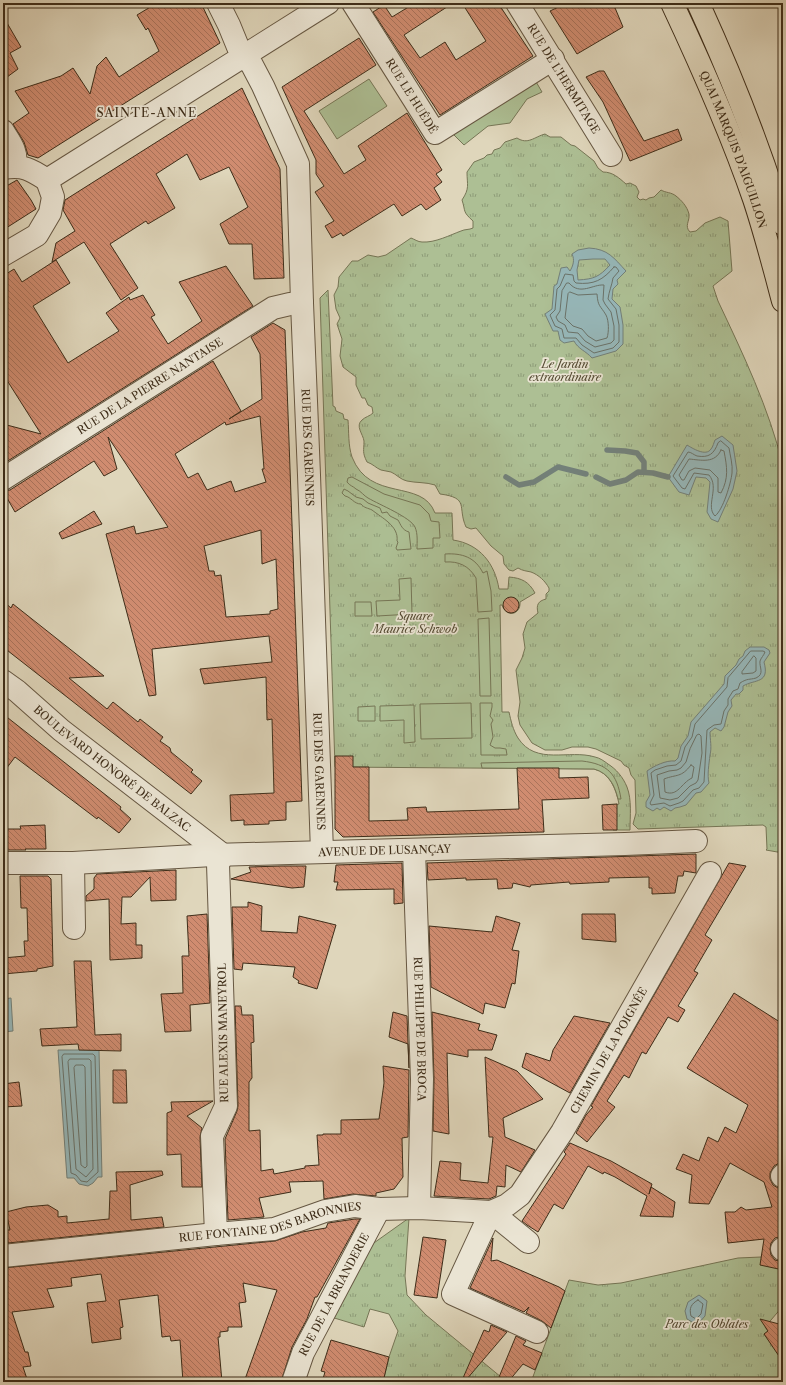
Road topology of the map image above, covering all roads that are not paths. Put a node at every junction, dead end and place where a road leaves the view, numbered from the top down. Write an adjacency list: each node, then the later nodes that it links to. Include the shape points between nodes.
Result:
1 (218, 3): 7 (street, RUE DES GARENNES, via 238,47)
2 (328, 3): 7 (street)
3 (517, 3): 8 (street, RUE DE L'HERMITAGE)
4 (672, 3): 15 (main road, QUAI MARQUIS D'AIGUILLON, via 728,129 754,200)
5 (698, 3): 13 (main road, QUAI MARQUIS D'AIGUILLON, via 746,116)
6 (358, 12): 8 (street, RUE LE HUÉDÉ, via 435,133)
7 (245, 56): 12 (street); 16 (street, RUE DES GARENNES, via 263,86 298,164)
8 (553, 59): 10 (street, RUE DE L'HERMITAGE)
9 (3, 131): 11 (street, via 15,154 16,162)
10 (611, 155)
11 (8, 167): 12 (street, via 31,170)
12 (48, 180): 14 (street, via 53,197 50,213 37,235)
13 (783, 224)
14 (3, 255)
15 (783, 301)
16 (302, 303): 17 (street, RUE DE LA PIERRE NANTAISE, via 274,308); 21 (street, RUE DES GARENNES)
17 (3, 479)
18 (3, 681): 22 (street, BOULEVARD HONORÉ DE BALZAC, via 61,730)
19 (696, 841): 20 (street, AVENUE DE LUSANÇAY)
20 (414, 850): 21 (street, AVENUE DE LUSANÇAY); 27 (street, RUE PHILIPPE DE BROCA, via 422,1079)
21 (322, 852): 22 (street, AVENUE DE LUSANÇAY)
22 (223, 855): 23 (street, AVENUE DE LUSANÇAY); 30 (street, RUE ALEXIS MANEYROL, via 218,864 226,1106 212,1136)
23 (73, 862): 24 (street, AVENUE DE LUSANÇAY); 26 (street)
24 (3, 863)
25 (710, 873): 29 (street, CHEMIN DE LA POIGNÉE, via 562,1132 520,1195 507,1205)
26 (74, 928)
27 (419, 1208): 28 (street, RUE FONTAINE DES BARONNIES); 29 (street, RUE FONTAINE DES BARONNIES)
28 (379, 1209): 30 (street, RUE FONTAINE DES BARONNIES, via 355,1206 325,1211 274,1229); 34 (street, RUE DE LA BRIANDERIE, via 303,1353)
29 (491, 1212): 31 (street); 33 (street, via 452,1294)
30 (216, 1234): 32 (street, RUE FONTAINE DES BARONNIES)
31 (528, 1242)
32 (3, 1256)
33 (536, 1332)
34 (293, 1382)

